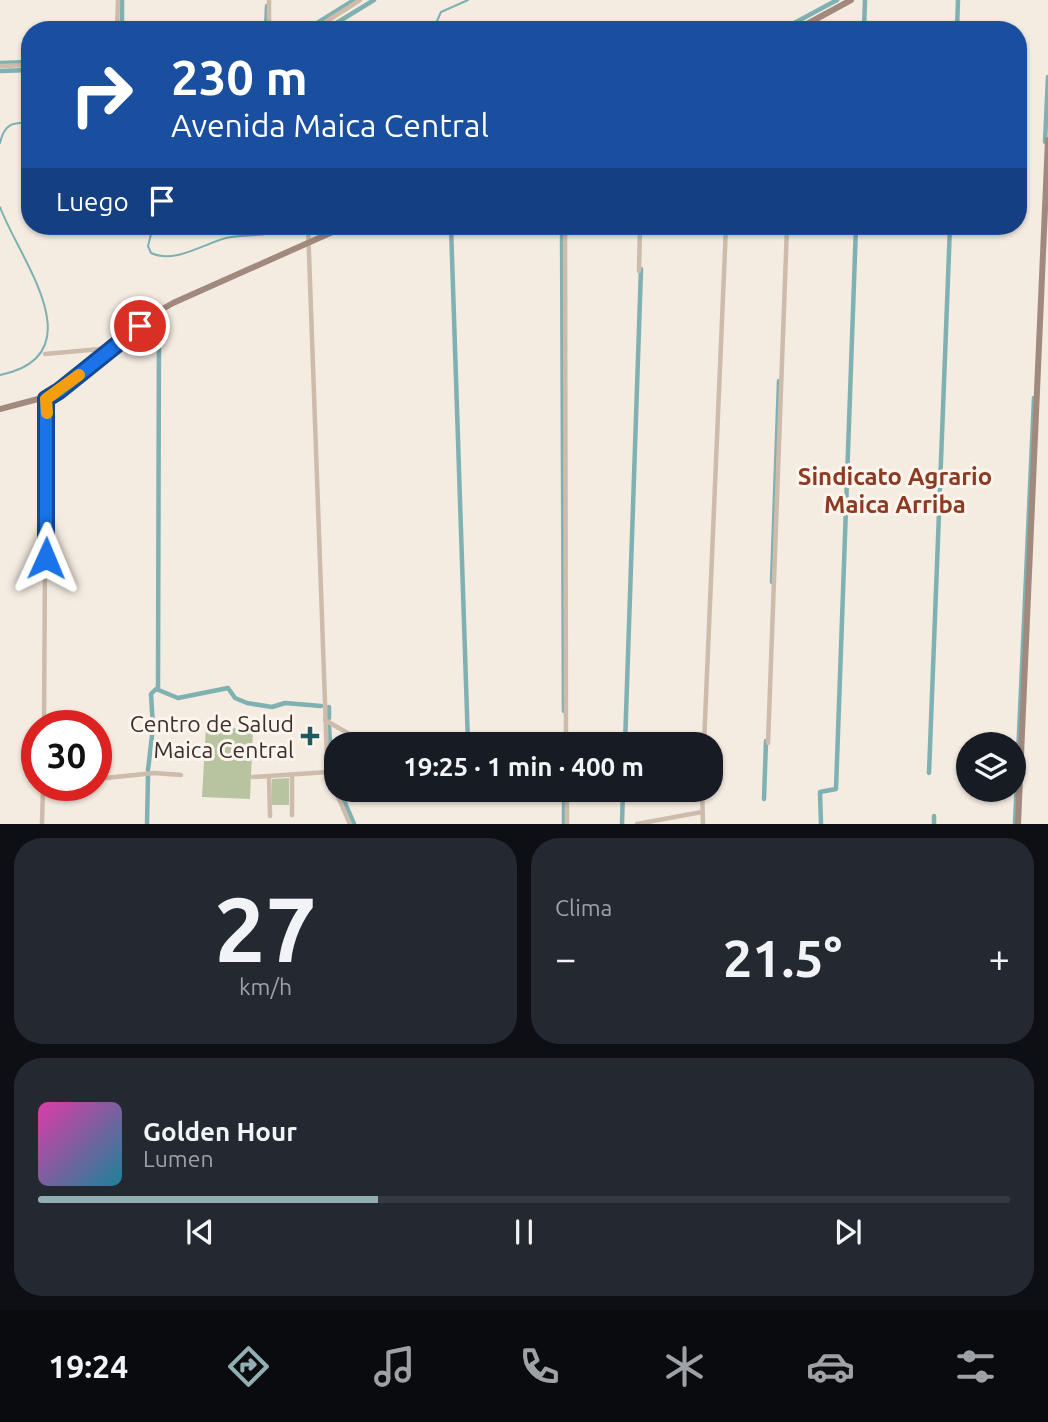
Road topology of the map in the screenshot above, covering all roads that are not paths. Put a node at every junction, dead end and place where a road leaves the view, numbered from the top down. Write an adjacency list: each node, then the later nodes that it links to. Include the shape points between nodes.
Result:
1 (118, 0): 5 (street)
2 (270, 0): 6 (street)
3 (360, 0): 7 (street)
4 (851, 0): 8 (street)
5 (117, 21)
6 (269, 21)
7 (327, 21)
8 (812, 21)
9 (21, 65): 10 (street)
10 (0, 66)
11 (1048, 139): 49 (street)
12 (310, 235): 18 (street)
13 (324, 235): 18 (street)
14 (565, 235): 28 (street)
15 (640, 235): 19 (street)
16 (726, 235): 29 (street)
17 (787, 235): 30 (street)
18 (310, 241): 20 (street, via 165,307); 25 (street)
19 (639, 271)
20 (113, 348): 21 (street); 22 (street)
21 (45, 354)
22 (46, 399): 23 (street); 24 (street)
23 (0, 409)
24 (44, 710)
25 (325, 720): 26 (street); 27 (street)
26 (326, 732)
27 (346, 732)
28 (566, 732)
29 (705, 732)
30 (768, 743)
31 (324, 772): 33 (street)
32 (181, 775): 34 (street)
33 (292, 775): 36 (street); 42 (street)
34 (112, 777)
35 (253, 777): 36 (street)
36 (269, 777): 43 (street)
37 (43, 801): 44 (street)
38 (341, 802): 45 (street)
39 (567, 802): 46 (street)
40 (702, 802): 41 (street)
41 (702, 812): 47 (street); 48 (street)
42 (292, 815)
43 (270, 816)
44 (42, 824)
45 (350, 824)
46 (566, 824)
47 (637, 824)
48 (703, 824)
49 (1018, 824)

